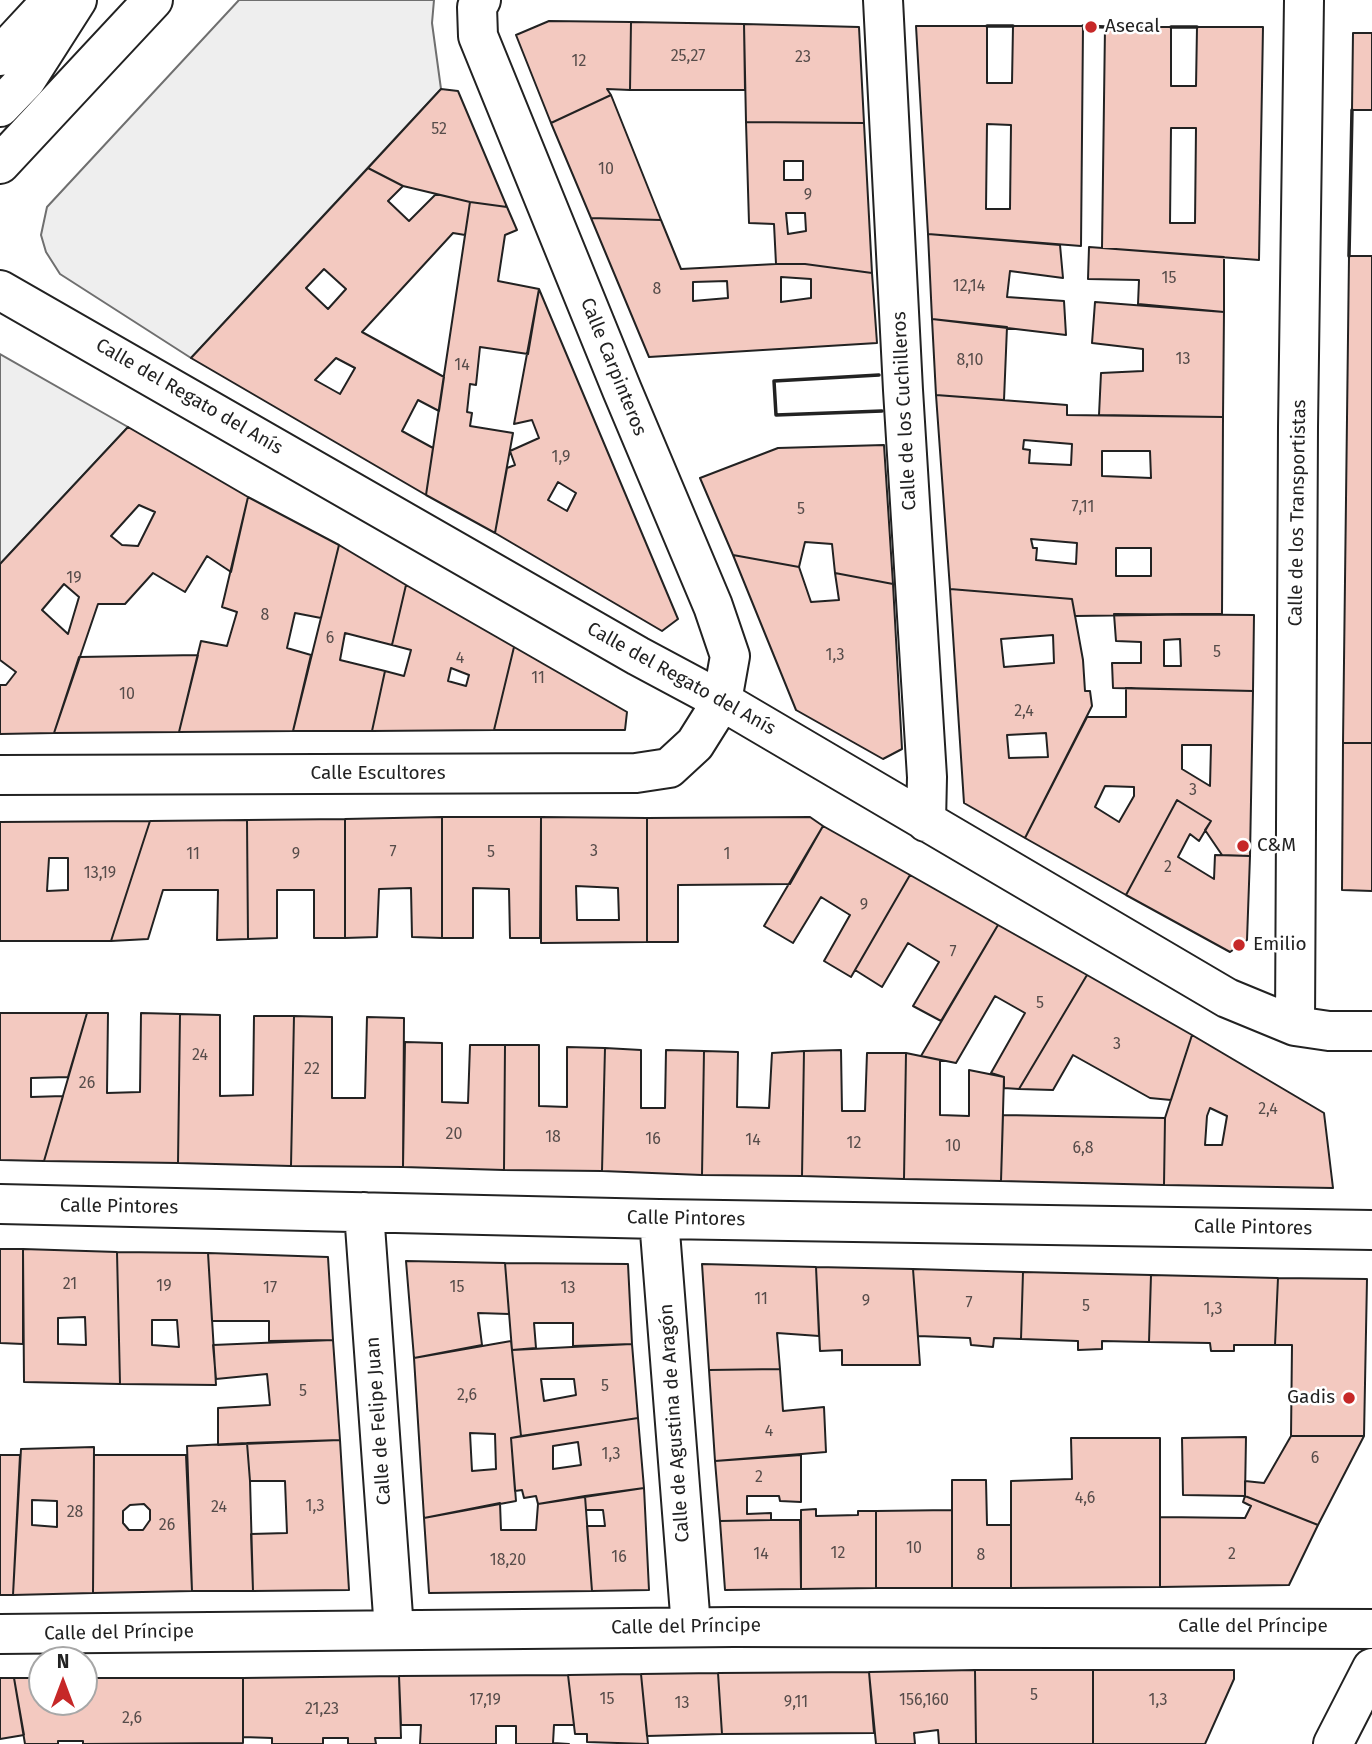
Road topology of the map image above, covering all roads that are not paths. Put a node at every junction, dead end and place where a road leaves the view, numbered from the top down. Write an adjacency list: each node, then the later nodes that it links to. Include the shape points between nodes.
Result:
1 (52, 0): 7 (street)
2 (77, 0): 8 (street, via 26,80)
3 (153, 0): 9 (street)
4 (883, 0): 13 (street, Calle de los Cuchilleros)
5 (1304, 0): 14 (street, Calle de los Transportistas)
6 (480, 18): 11 (street, Calle Carpinteros, via 617,378 713,606 730,656)
7 (0, 56)
8 (0, 107)
9 (0, 164)
10 (0, 290): 11 (street, Calle del Regato del Anís)
11 (722, 701): 12 (street, Calle Escultores, via 695,744 669,768 636,773); 13 (street, Calle del Regato del Anís)
12 (0, 775)
13 (926, 822): 14 (street, Calle del Regato del Anís, via 1227,998)
14 (1295, 1026): 15 (street, Calle del Regato del Anís)
15 (1372, 1031)
16 (0, 1204): 17 (street, Calle Pintores)
17 (364, 1212): 18 (street, Calle Pintores); 22 (street, Calle de Felipe Juan)
18 (659, 1219): 19 (street, Calle Pintores); 20 (street, Calle de Agustina de Aragón)
19 (1372, 1230)
20 (691, 1627): 21 (street, Calle del Príncipe); 22 (street, Calle del Príncipe)
21 (1372, 1629)
22 (394, 1630): 23 (street, Calle del Príncipe)
23 (0, 1634)
24 (1372, 1668): 25 (street)
25 (1333, 1744)

